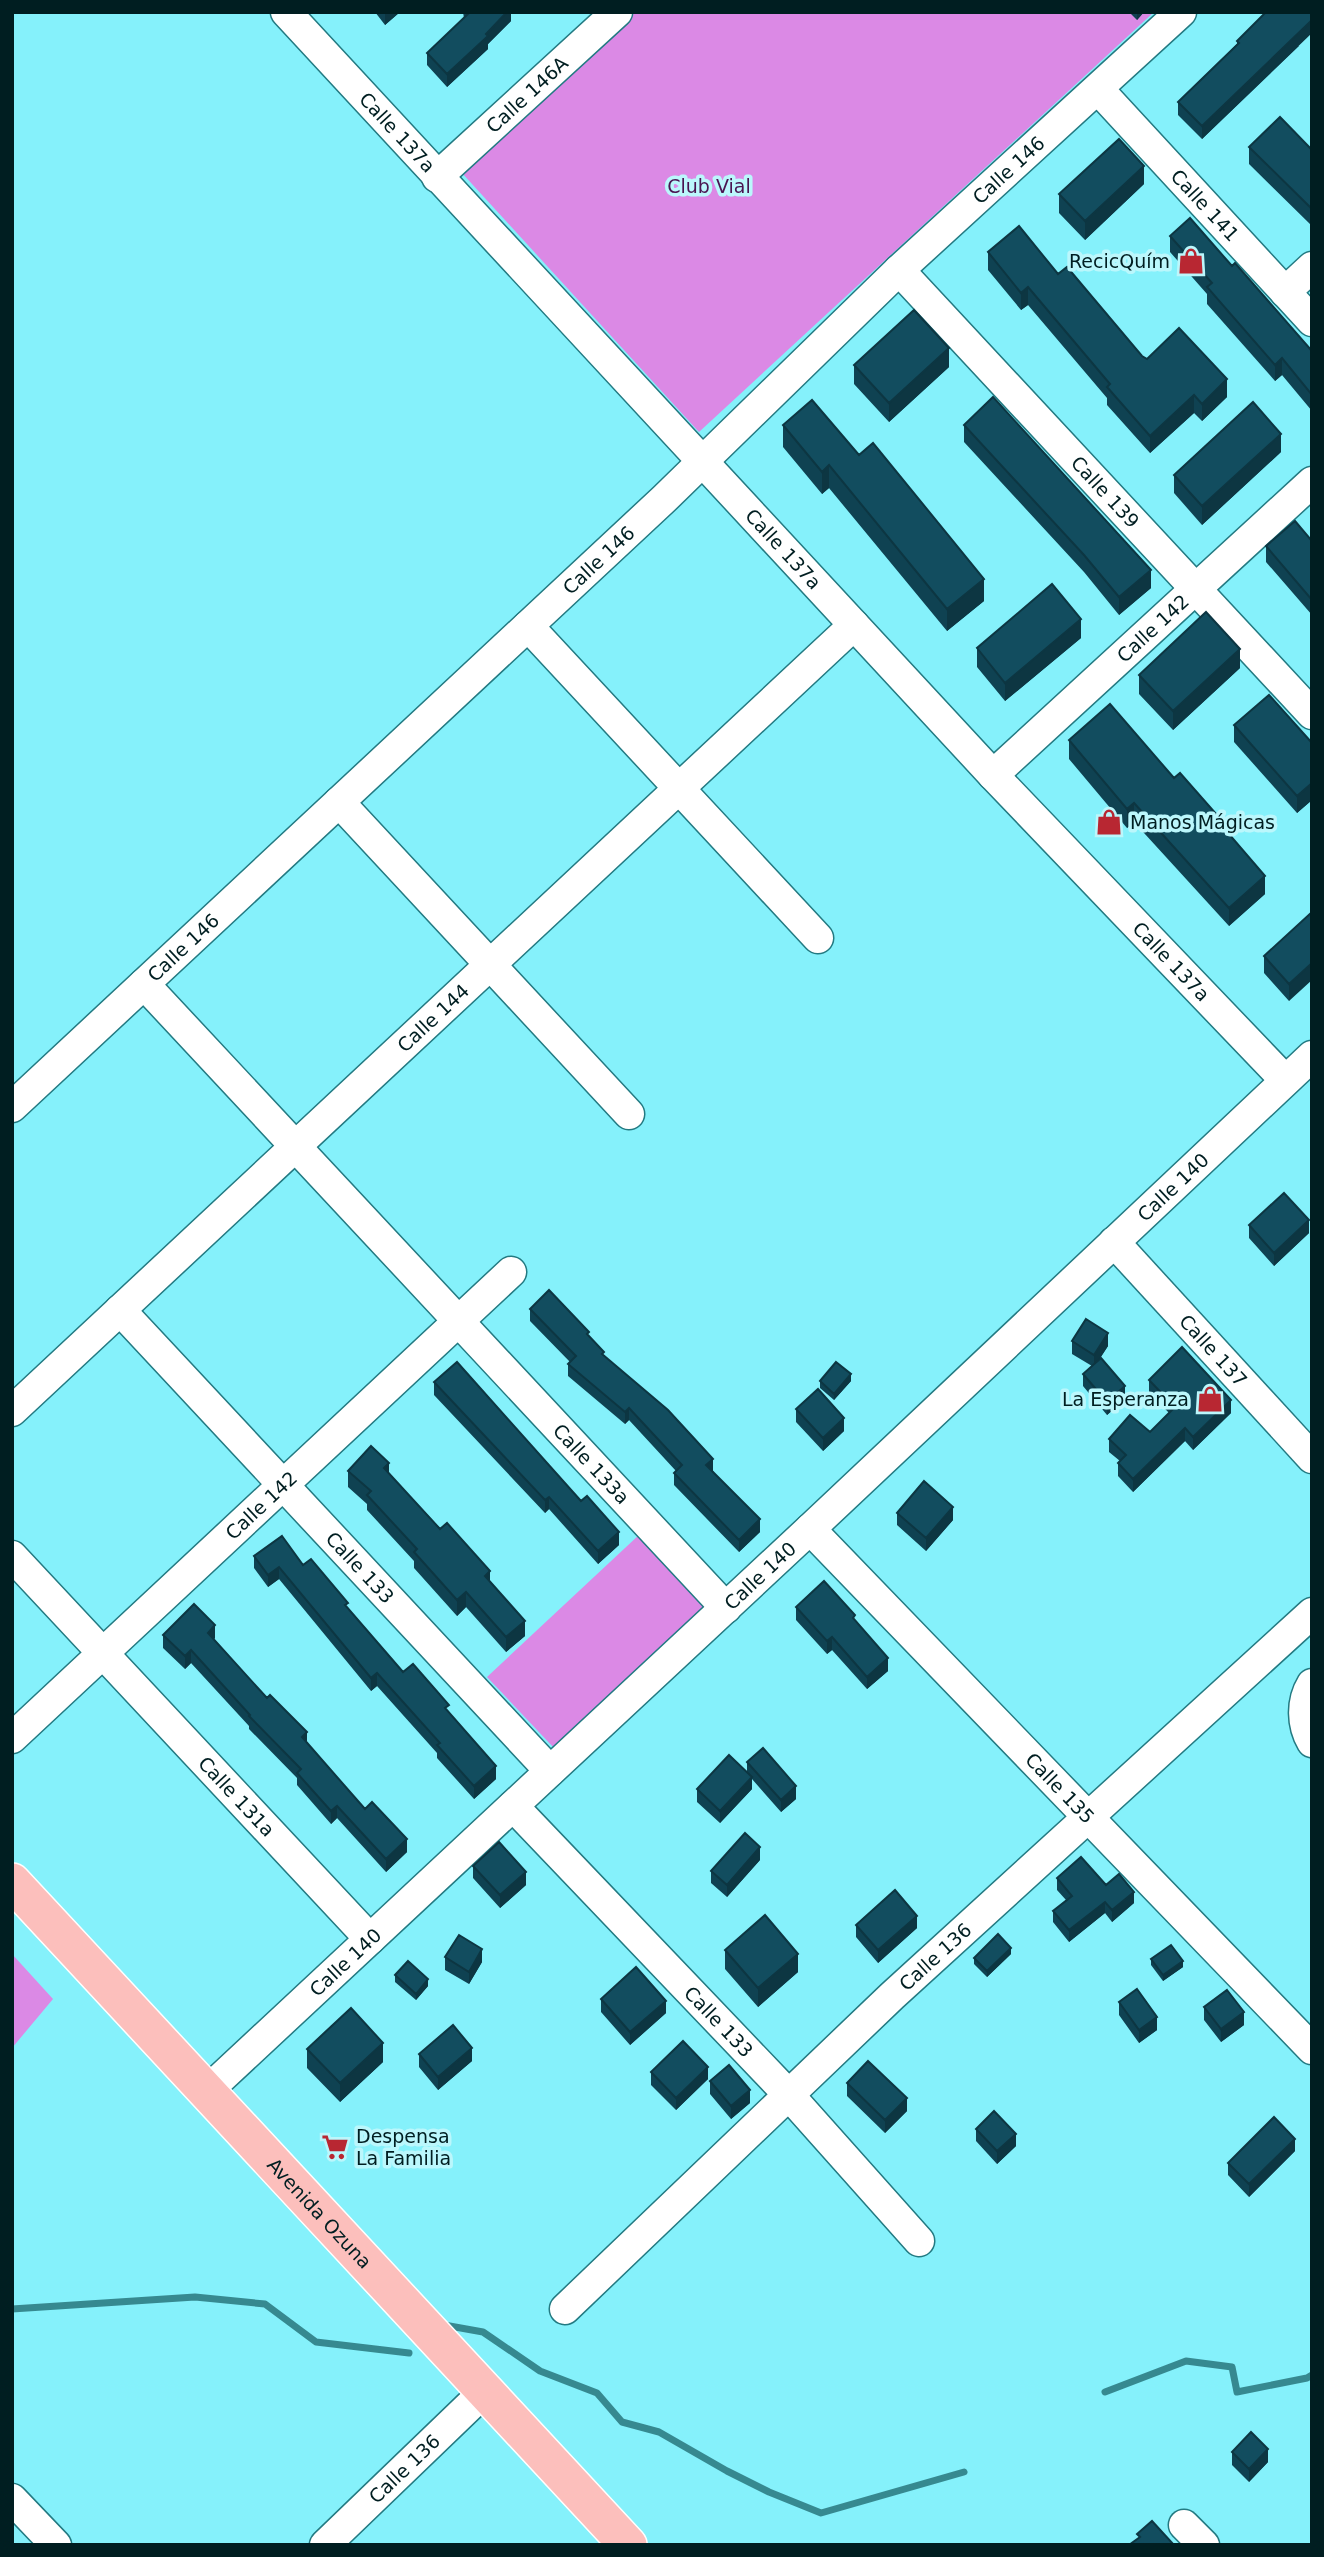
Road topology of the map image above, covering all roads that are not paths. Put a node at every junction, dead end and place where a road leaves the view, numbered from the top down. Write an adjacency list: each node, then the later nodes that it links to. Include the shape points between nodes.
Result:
1 (286, 12): 5 (street, Calle 137a)
2 (617, 12): 5 (street, Calle 146A)
3 (1181, 12): 4 (street, Calle 146)
4 (1098, 89): 7 (street, Calle 146); 8 (street, Calle 141)
5 (437, 177): 10 (street, Calle 137a)
6 (1312, 267): 8 (street)
7 (900, 270): 10 (street, Calle 146); 12 (street, Calle 139)
8 (1285, 292): 9 (street, Calle 141)
9 (1312, 321)
10 (703, 462): 13 (street, Calle 146); 14 (street, Calle 137a)
11 (1312, 482): 12 (street, Calle 142)
12 (1194, 588): 15 (street, Calle 139); 16 (street, Calle 142)
13 (528, 625): 17 (street); 18 (street, Calle 146)
14 (854, 625): 16 (street, Calle 137a); 17 (street, Calle 144)
15 (1312, 714)
16 (993, 775): 23 (street, Calle 137a)
17 (679, 788): 19 (street); 20 (street, Calle 144)
18 (339, 802): 20 (street); 21 (street, Calle 146)
19 (818, 938)
20 (490, 964): 25 (street); 26 (street, Calle 144)
21 (145, 984): 24 (street, Calle 146); 26 (street, Calle 133a)
22 (1312, 1056): 23 (street, Calle 140)
23 (1285, 1080): 27 (street, Calle 140)
24 (12, 1107)
25 (629, 1114)
26 (295, 1146): 29 (street, Calle 144); 30 (street, Calle 133a)
27 (1114, 1242): 32 (street, Calle 137); 34 (street, Calle 140)
28 (511, 1272): 30 (street, Calle 142)
29 (120, 1310): 31 (street, Calle 144); 33 (street, Calle 133)
30 (459, 1320): 33 (street, Calle 142); 36 (street, Calle 133a)
31 (12, 1411)
32 (1312, 1458)
33 (284, 1484): 38 (street, Calle 142); 42 (street, Calle 133)
34 (810, 1529): 36 (street, Calle 140); 44 (street, Calle 135)
35 (12, 1556): 38 (street, Calle 131a)
36 (726, 1608): 42 (street, Calle 140)
37 (1312, 1613): 44 (street, Calle 136)
38 (103, 1653): 40 (street, Calle 142); 46 (street, Calle 131a)
39 (1312, 1684): 41 (street, via 1303,1713)
40 (12, 1738)
41 (1312, 1742)
42 (550, 1771): 43 (street, Calle 140)
43 (513, 1806): 46 (street, Calle 140); 49 (street, Calle 133)
44 (1088, 1819): 47 (street, Calle 135); 49 (street, Calle 136)
45 (12, 1882): 48 (main road, Avenida Ozuna)
46 (370, 1940): 48 (street, Calle 140)
47 (1312, 2049)
48 (207, 2091): 52 (main road, Avenida Ozuna)
49 (788, 2094): 50 (street, Calle 133); 51 (street, Calle 136)
50 (919, 2241)
51 (565, 2309)
52 (485, 2391): 55 (street, Calle 136); 56 (main road, Avenida Ozuna)
53 (12, 2499): 54 (street)
54 (56, 2545)
55 (325, 2545)
56 (628, 2545)

